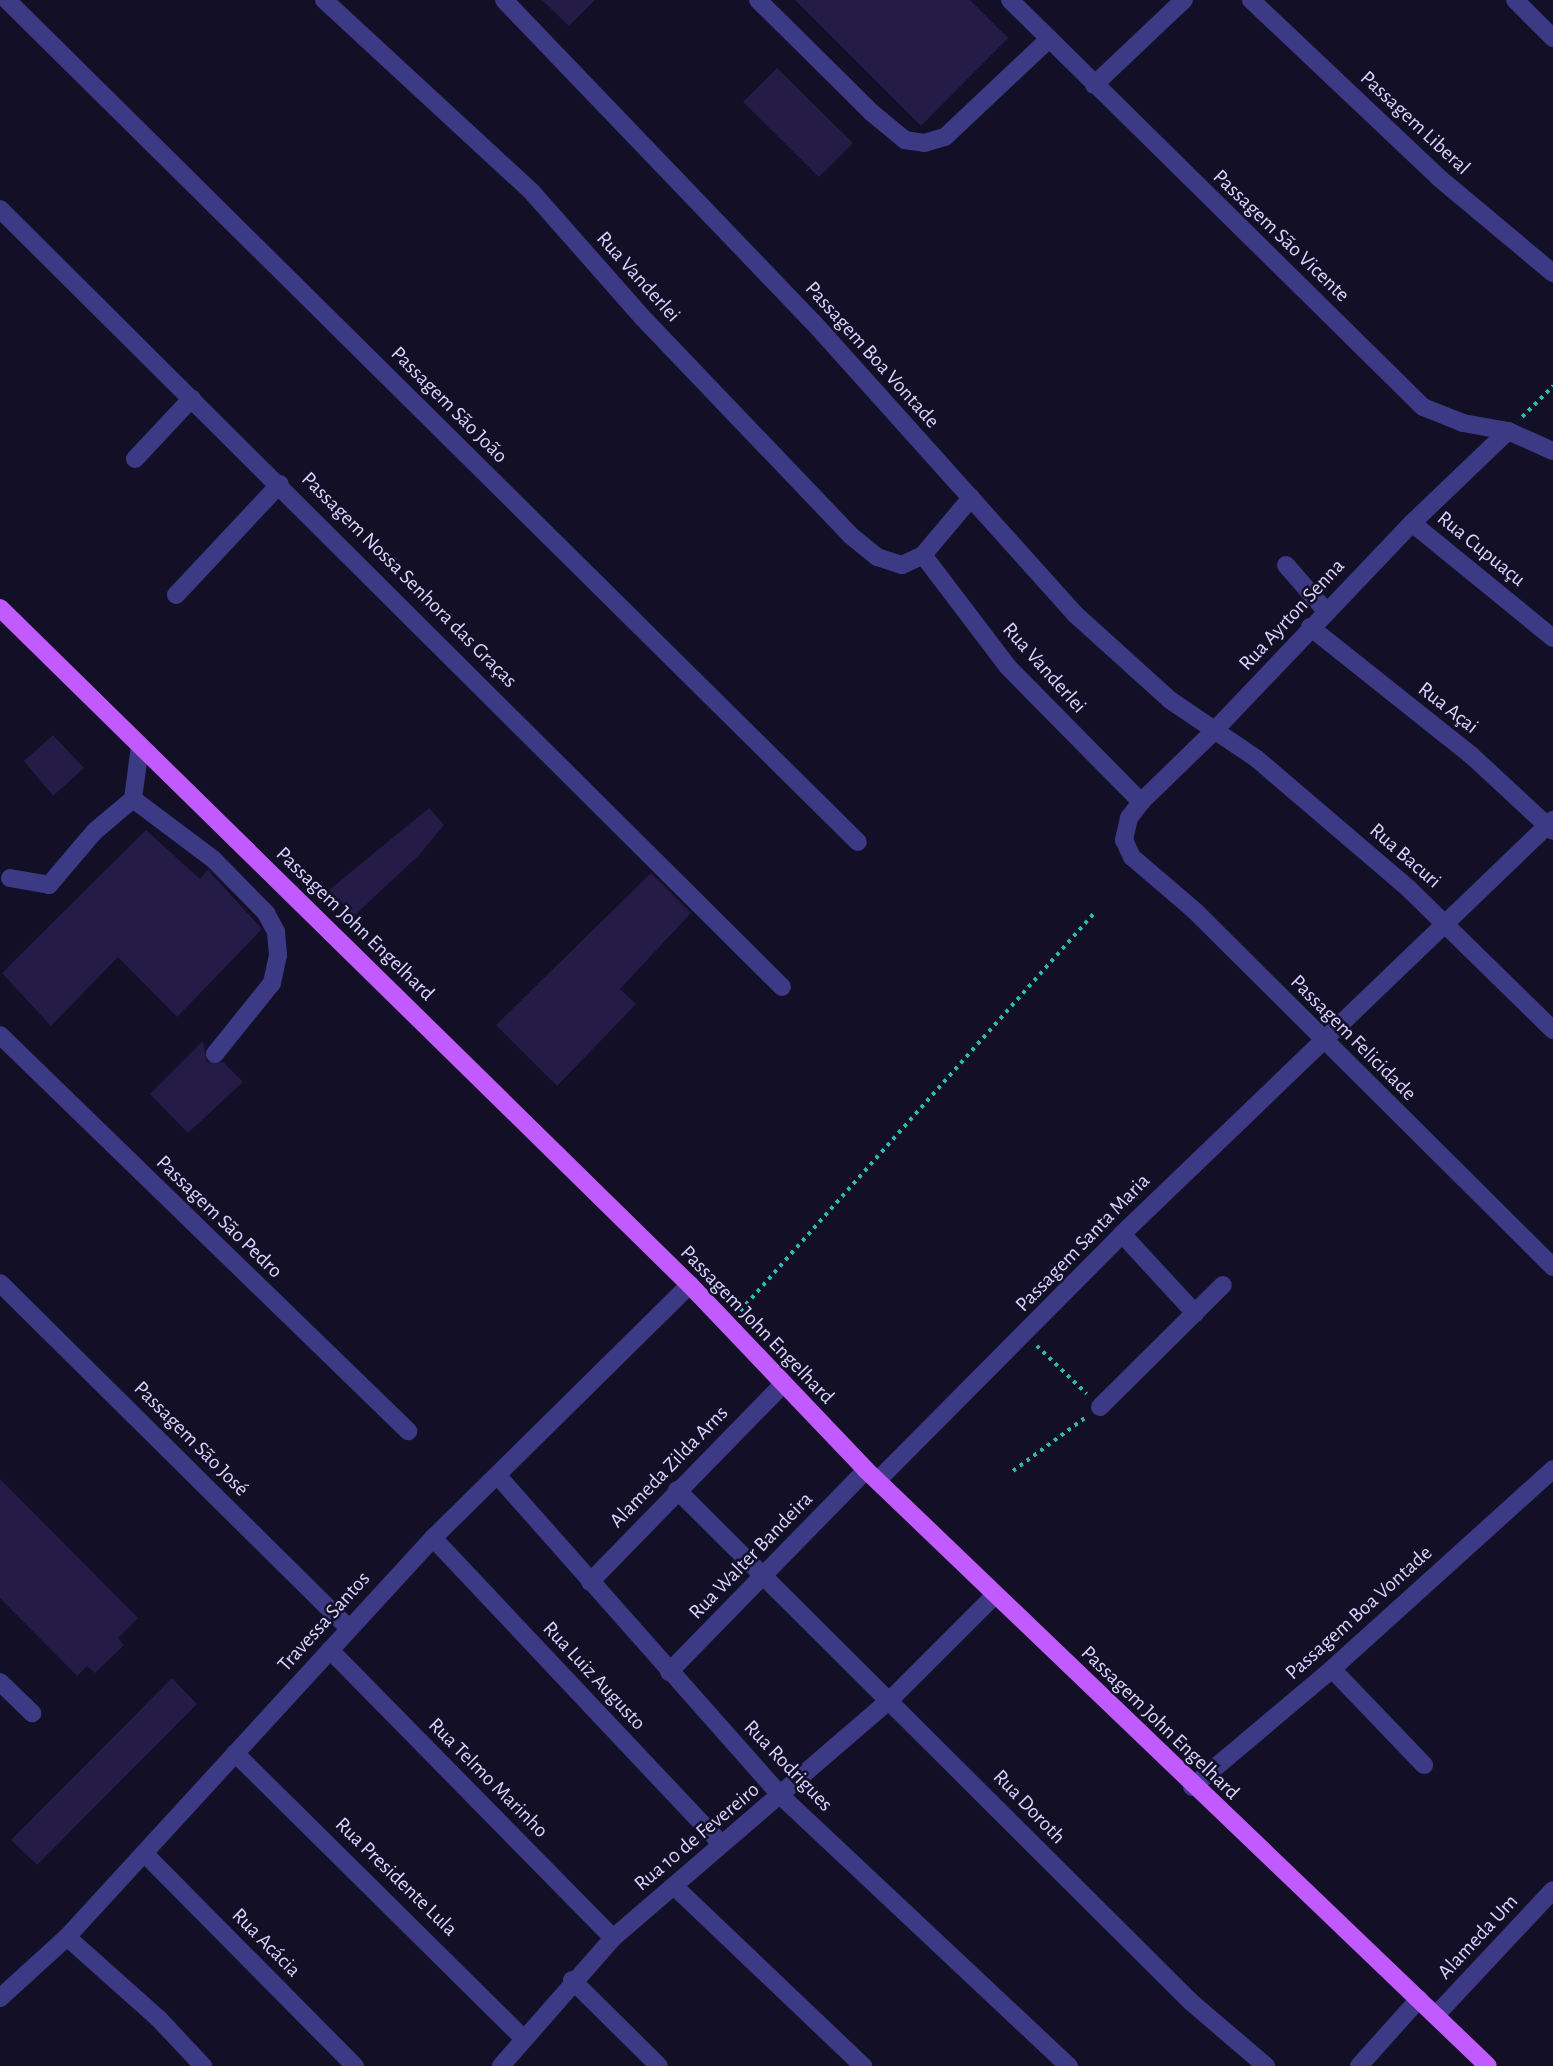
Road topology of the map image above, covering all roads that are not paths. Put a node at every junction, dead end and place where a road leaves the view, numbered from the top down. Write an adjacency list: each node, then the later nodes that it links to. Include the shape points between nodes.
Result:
1 (7, 0): 34 (street, Passagem São João)
2 (324, 0): 21 (street, Rua Vanderlei, via 531,191 850,535 877,557 902,565)
3 (504, 0): 19 (street, Passagem Boa Vontade, via 803,312)
4 (758, 0): 10 (street, via 871,111 905,140 924,143 945,137)
5 (1010, 0): 10 (street, Passagem São Vicente)
6 (1184, 0): 11 (street)
7 (1251, 0): 13 (street, Passagem Liberal, via 1438,177)
8 (1516, 0): 9 (street)
9 (1553, 38)
10 (1049, 39): 11 (street, Passagem São Vicente)
11 (1094, 85): 15 (street, Passagem São Vicente, via 1423,407 1463,423)
12 (0, 209): 14 (street, Passagem Nossa Senhora das Graças)
13 (1553, 273)
14 (192, 398): 17 (street); 18 (street, Passagem Nossa Senhora das Graças)
15 (1508, 431): 16 (street, Passagem São Vicente); 20 (street, Rua Ayrton Senna)
16 (1553, 450)
17 (135, 459)
18 (280, 484): 23 (street); 37 (street, Passagem Nossa Senhora das Graças)
19 (971, 498): 21 (street); 28 (street, Passagem Boa Vontade, via 1076,615 1170,700)
20 (1412, 523): 25 (street, Rua Ayrton Senna); 27 (street, Rua Cupuaçu)
21 (923, 555): 31 (street, Rua Vanderlei, via 1008,667)
22 (1286, 565): 25 (street)
23 (176, 595)
24 (0, 608): 29 (main road, Passagem John Engelhard)
25 (1326, 611): 26 (street, Rua Ayrton Senna)
26 (1310, 627): 28 (street, Rua Ayrton Senna); 32 (street, Rua Açai, via 1472,756)
27 (1553, 638)
28 (1214, 731): 31 (street, Rua Ayrton Senna); 36 (street, Rua Bacuri, via 1257,759)
29 (140, 746): 30 (street); 46 (main road, Passagem John Engelhard)
30 (133, 799): 35 (street, via 96,831 48,885); 41 (street, via 213,859 266,913 276,932 278,955 272,983)
31 (1141, 802): 33 (street, Rua Ayrton Senna, via 1129,818)
32 (1551, 826): 36 (street, Passagem Santa Maria)
33 (1124, 839): 40 (street, Passagem Felicidade, via 1132,857 1195,911)
34 (858, 842)
35 (10, 878)
36 (1445, 923): 38 (street, Rua Bacuri); 40 (street, Passagem Santa Maria)
37 (782, 987)
38 (1553, 1030)
39 (0, 1035): 50 (street, Passagem São Pedro)
40 (1321, 1040): 42 (street, Passagem Santa Maria); 43 (street, Passagem Felicidade)
41 (215, 1054)
42 (1122, 1234): 47 (street); 52 (street, Passagem Santa Maria, via 1026,1334)
43 (1553, 1267)
44 (0, 1283): 59 (street, Passagem São José)
45 (1223, 1284): 47 (street)
46 (690, 1285): 48 (main road, Passagem John Engelhard); 53 (street, Travessa Santos)
47 (1195, 1313): 49 (street)
48 (782, 1385): 52 (main road, Passagem John Engelhard); 54 (street, Alameda Zilda Arns)
49 (1100, 1407)
50 (408, 1431)
51 (1553, 1469): 61 (street, Passagem Boa Vontade)
52 (872, 1475): 56 (street, Rua Walter Bandeira); 58 (main road, Passagem John Engelhard)
53 (498, 1476): 55 (street, Travessa Santos); 57 (street, Rua Rodrigues)
54 (677, 1490): 56 (street, Rua Doroth); 57 (street, Alameda Zilda Arns)
55 (433, 1538): 59 (street, Travessa Santos); 70 (street, Rua Luiz Augusto)
56 (764, 1577): 62 (street, Rua Walter Bandeira); 64 (street, Rua Doroth)
57 (590, 1582): 62 (street, Rua Rodrigues)
58 (995, 1595): 64 (street, Rua 10 de Fevereiro); 68 (main road, Passagem John Engelhard)
59 (349, 1628): 60 (street, Travessa Santos)
60 (330, 1650): 66 (street, Travessa Santos); 75 (street, Rua Telmo Marinho)
61 (1332, 1669): 67 (street); 68 (street, Passagem Boa Vontade)
62 (669, 1672): 69 (street, Rua Rodrigues)
63 (0, 1682): 65 (street)
64 (891, 1699): 69 (street, Rua 10 de Fevereiro); 87 (street, Rua Doroth, via 1191,2002)
65 (32, 1713)
66 (236, 1753): 71 (street, Travessa Santos); 80 (street, Rua Presidente Lula)
67 (1424, 1765)
68 (1192, 1787): 78 (main road, Passagem John Engelhard)
69 (781, 1796): 70 (street, Rua 10 de Fevereiro); 86 (street, Rua Rodrigues)
70 (720, 1844): 72 (street, Rua 10 de Fevereiro)
71 (144, 1853): 74 (street, Travessa Santos); 83 (street, Rua Acácia)
72 (675, 1887): 75 (street, Rua 10 de Fevereiro); 85 (street)
73 (1553, 1889): 79 (street, Alameda Um)
74 (67, 1937): 77 (street, Travessa Santos); 82 (street, via 158,2018)
75 (613, 1938): 76 (street, Rua 10 de Fevereiro)
76 (572, 1980): 80 (street, Rua 10 de Fevereiro); 84 (street)
77 (0, 1998)
78 (1419, 1999): 79 (main road, Passagem John Engelhard); 88 (street)
79 (1436, 2015): 89 (main road, Passagem John Engelhard)
80 (522, 2037): 81 (street, Rua 10 de Fevereiro)
81 (505, 2064)
82 (203, 2066)
83 (355, 2066)
84 (659, 2066)
85 (863, 2066)
86 (1069, 2066)
87 (1266, 2066)
88 (1359, 2066)
89 (1488, 2066)

